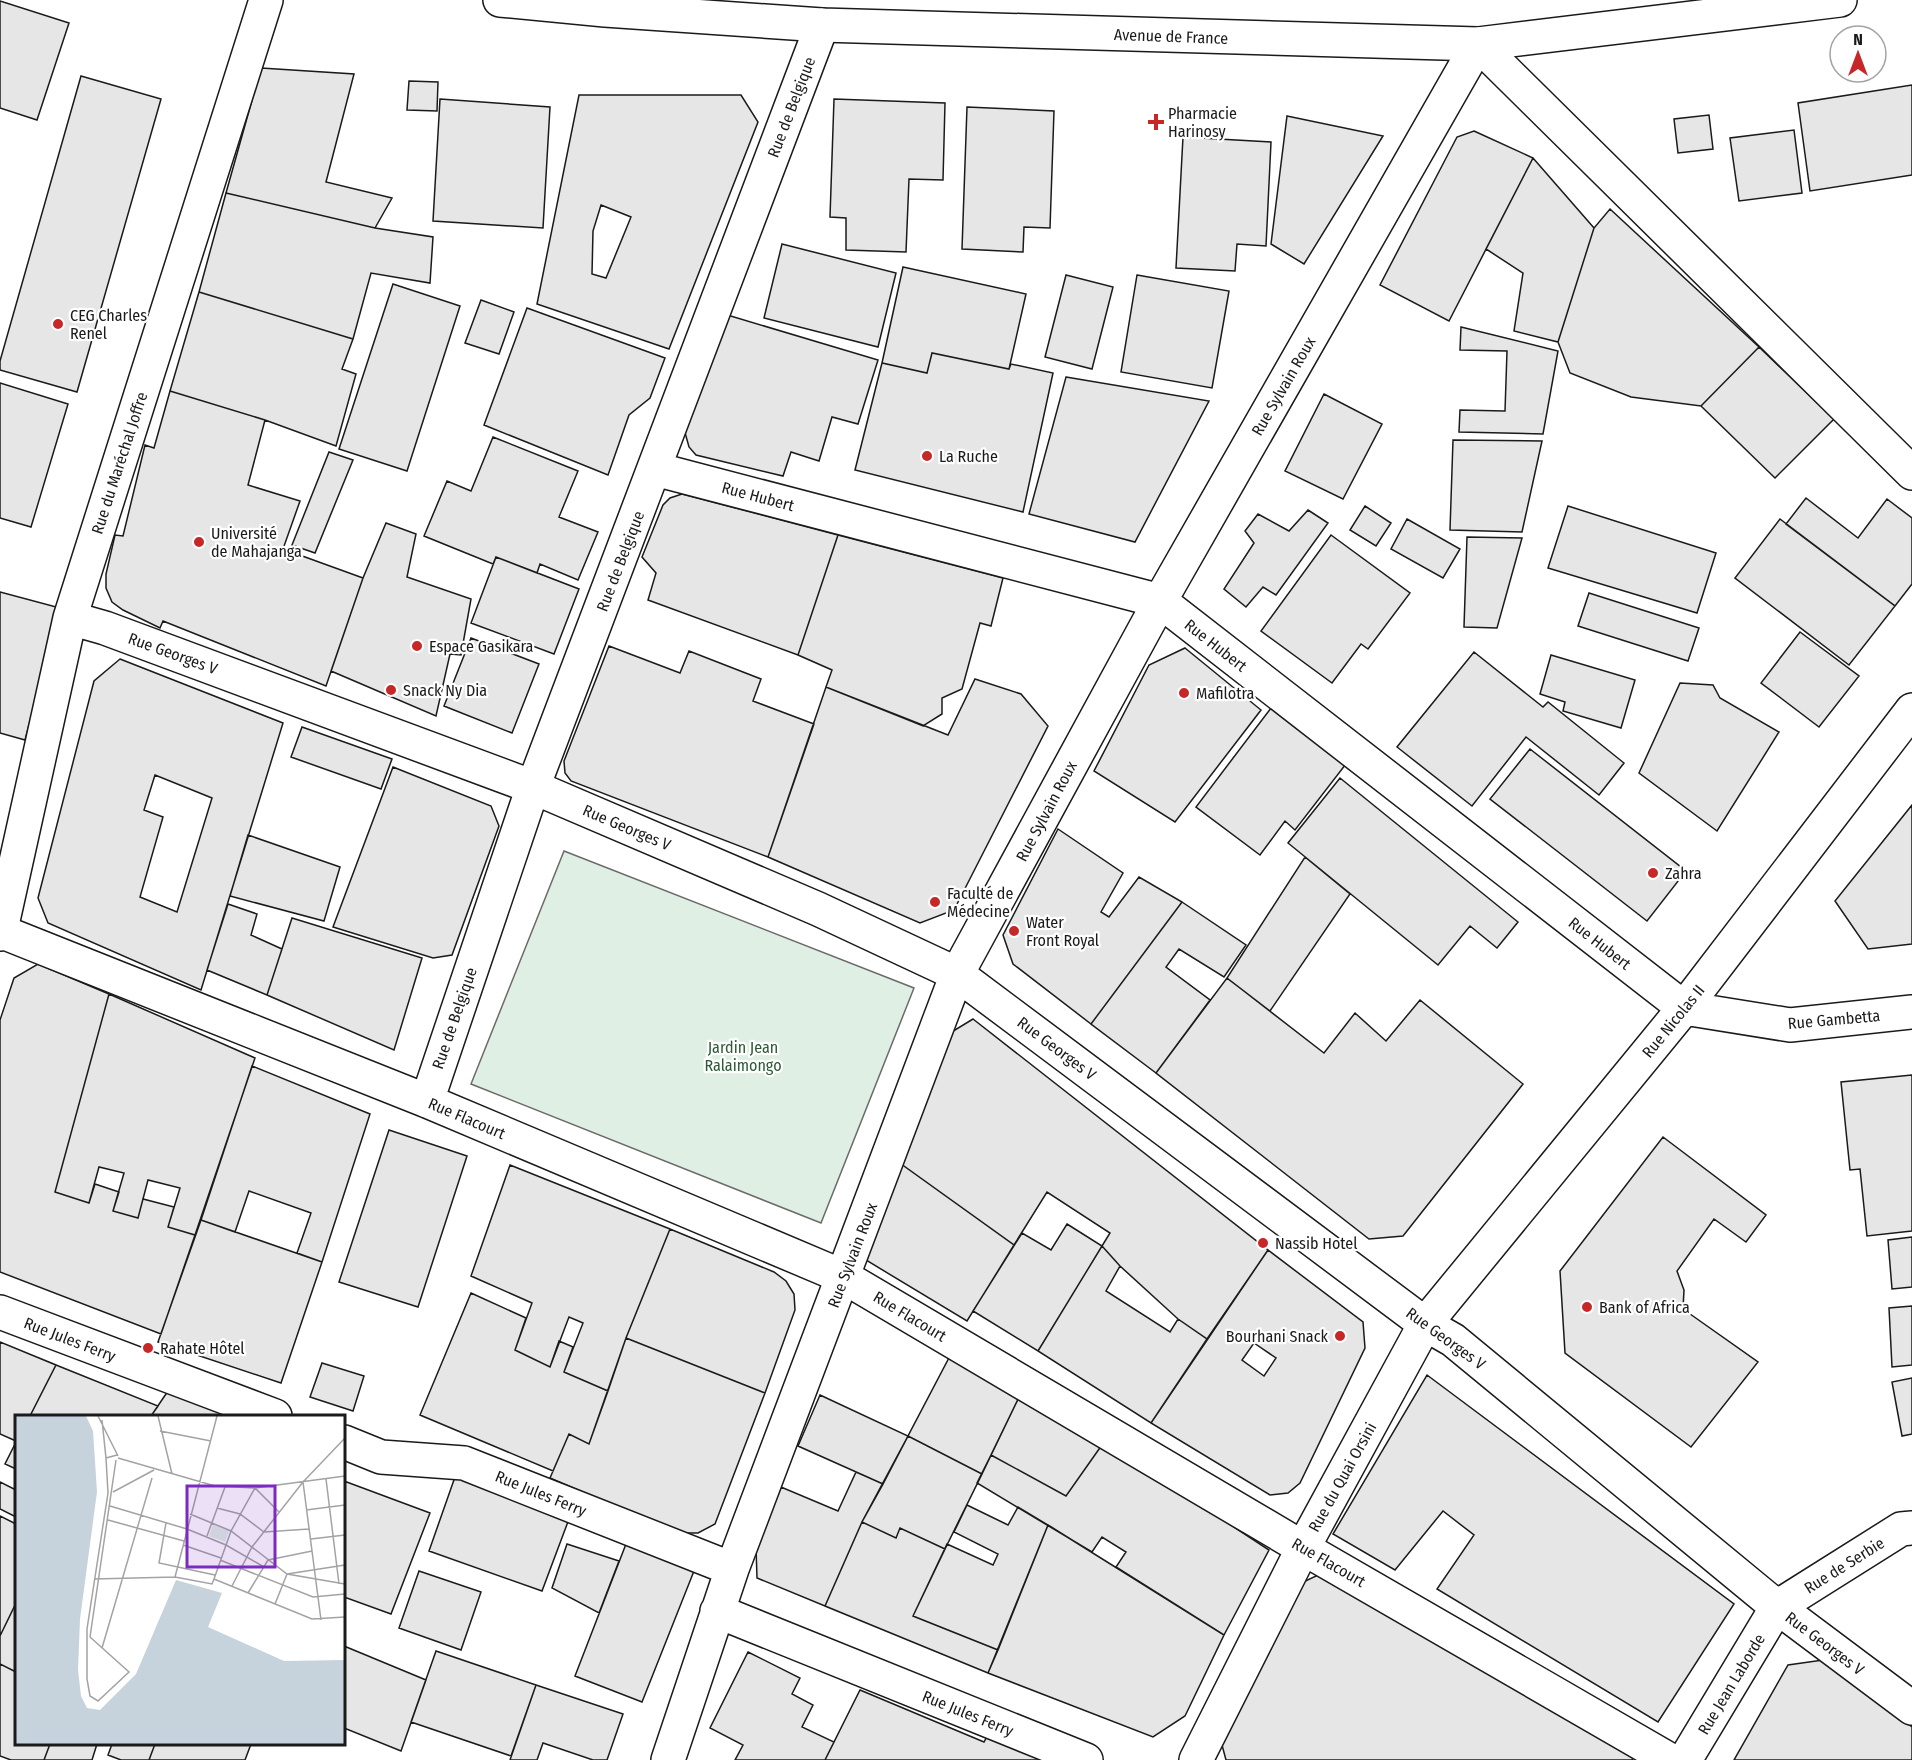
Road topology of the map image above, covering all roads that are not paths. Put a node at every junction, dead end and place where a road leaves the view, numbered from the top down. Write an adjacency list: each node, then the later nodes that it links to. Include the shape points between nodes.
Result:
1 (266, 0): 9 (street, Rue du Maréchal Joffre)
2 (500, 0): 4 (street, Avenue de France)
3 (1840, 0): 5 (street, Avenue de France)
4 (822, 25): 5 (street, Avenue de France); 6 (street, Rue de Belgique)
5 (1478, 45): 7 (street); 8 (street, Rue Sylvain Roux)
6 (655, 469): 8 (street, Rue Hubert); 11 (street, Rue de Belgique)
7 (1912, 473)
8 (1160, 601): 13 (street, Rue Sylvain Roux); 14 (street, Rue Hubert)
9 (70, 618): 11 (street, Rue Georges V); 12 (street, Rue du Maréchal Joffre)
10 (1912, 710): 14 (street, Rue Nicolas II)
11 (533, 787): 13 (street, Rue Georges V, via 818,909); 16 (street, Rue de Belgique)
12 (0, 932): 16 (street, Rue Flacourt)
13 (957, 974): 17 (street, Rue Sylvain Roux); 19 (street, Rue Georges V)
14 (1684, 1008): 15 (street, Rue Gambetta, via 1790,1025); 19 (street, Rue Nicolas II)
15 (1912, 1012)
16 (427, 1101): 17 (street, Rue Flacourt)
17 (844, 1277): 23 (street, Rue Flacourt); 24 (street, Rue Sylvain Roux)
18 (0, 1312): 20 (street, Rue Jules Ferry)
19 (1425, 1324): 23 (street, Rue du Quai Orsini); 25 (street, Rue Georges V, via 1454,1340)
20 (272, 1415)
21 (345, 1442): 24 (street, Rue Jules Ferry, via 381,1457 464,1463)
22 (1912, 1528): 25 (street, Rue de Serbie, via 1901,1529)
23 (1303, 1548): 30 (street, Rue du Quai Orsini); 31 (street, Rue Flacourt)
24 (732, 1569): 26 (street, Rue Sylvain Roux)
25 (1777, 1607): 27 (street, Rue Georges V); 32 (street, Rue Jean Laborde)
26 (717, 1611): 28 (street, Rue Sylvain Roux); 29 (street, Rue Jules Ferry)
27 (1912, 1708)
28 (668, 1760)
29 (1086, 1760)
30 (1196, 1760)
31 (1670, 1760)
32 (1685, 1760)

